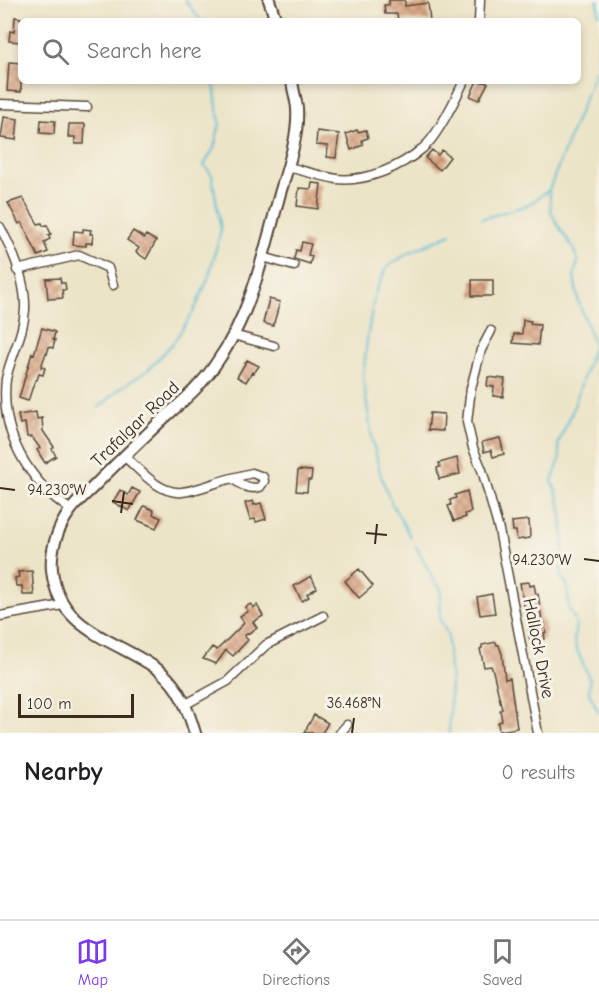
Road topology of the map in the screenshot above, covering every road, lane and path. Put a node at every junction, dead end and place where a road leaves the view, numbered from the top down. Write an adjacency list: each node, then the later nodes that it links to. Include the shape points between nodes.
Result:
1 (269, 0): 3 (street)
2 (480, 0): 4 (street)
3 (275, 18)
4 (479, 18)
5 (293, 84): 9 (street, Trafalgar Road, via 297,109)
6 (463, 84): 9 (street, via 424,147 396,165 361,178 338,178)
7 (0, 104): 8 (street)
8 (87, 107)
9 (288, 167): 11 (street, Trafalgar Road)
10 (0, 227): 13 (street)
11 (263, 257): 12 (street); 16 (street, Trafalgar Road)
12 (294, 266)
13 (17, 270): 14 (street, via 78,255 108,268); 18 (street, via 25,308 6,380)
14 (114, 285)
15 (491, 331): 29 (street, Hallock Drive, via 481,350 467,422 499,530)
16 (233, 334): 17 (street); 19 (street, Trafalgar Road, via 197,387)
17 (274, 346)
18 (2, 413): 21 (street, via 15,451 31,476)
19 (124, 456): 20 (street, via 166,491 181,493); 21 (street, Trafalgar Road)
20 (232, 478)
21 (71, 510): 22 (street, Trafalgar Road, via 53,550 52,569)
22 (63, 605): 23 (street); 25 (street, Trafalgar Road, via 90,632 161,672)
23 (0, 616)
24 (323, 616): 25 (street, via 266,645 228,681)
25 (186, 704): 27 (street, Trafalgar Road)
26 (347, 725): 28 (street)
27 (195, 733)
28 (340, 733)
29 (538, 733)

